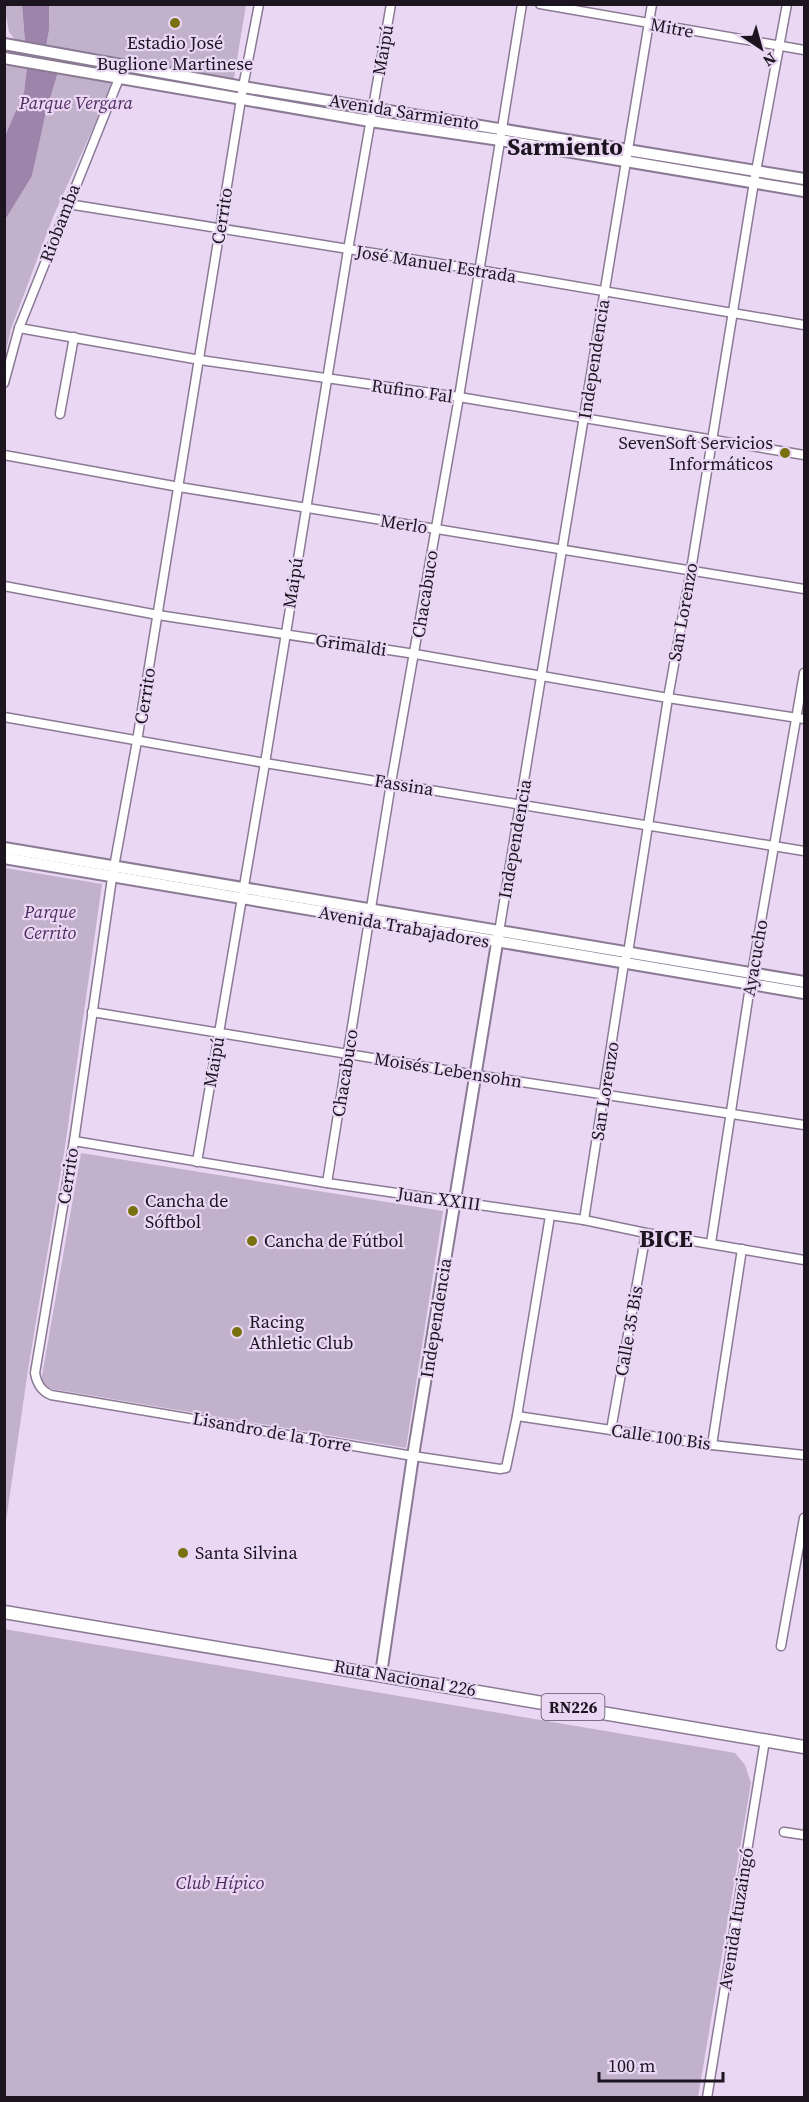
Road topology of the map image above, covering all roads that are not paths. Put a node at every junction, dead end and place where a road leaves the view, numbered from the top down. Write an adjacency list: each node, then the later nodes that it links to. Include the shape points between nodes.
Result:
1 (259, 4): 14 (street, Cerrito)
2 (391, 4): 15 (street, Maipú)
3 (522, 4): 17 (street, Chacabuco)
4 (540, 4): 7 (street, Mitre)
5 (652, 4): 7 (street, Independencia)
6 (787, 4): 9 (street, San Lorenzo)
7 (649, 25): 9 (street, Mitre); 19 (street, Independencia)
8 (9, 44): 12 (main road, Avenida Sarmiento)
9 (780, 47): 10 (street, Mitre); 20 (street, San Lorenzo)
10 (804, 50)
11 (8, 59): 13 (main road, Avenida Sarmiento)
12 (124, 66): 13 (street, Riobamba); 14 (main road, Avenida Sarmiento)
13 (119, 77): 14 (main road, Avenida Sarmiento); 23 (street, Riobamba)
14 (242, 92): 15 (main road, Avenida Sarmiento); 16 (main road, Avenida Sarmiento); 24 (street, Cerrito)
15 (373, 107): 16 (street, Maipú); 17 (main road, Avenida Sarmiento)
16 (370, 121): 18 (main road, Avenida Sarmiento); 25 (street, Maipú)
17 (502, 128): 18 (street, Chacabuco); 19 (main road, Avenida Sarmiento)
18 (500, 140): 19 (main road, Avenida Sarmiento); 26 (street, Chacabuco)
19 (628, 155): 20 (main road, Avenida Sarmiento); 27 (street, Independencia)
20 (755, 177): 21 (main road, Avenida Sarmiento); 22 (main road, Avenida Sarmiento); 28 (street, San Lorenzo)
21 (804, 179)
22 (804, 191)
23 (68, 204): 24 (street, José Manuel Estrada); 30 (street, Riobamba)
24 (220, 229): 25 (street, José Manuel Estrada); 32 (street, Cerrito)
25 (348, 250): 26 (street, José Manuel Estrada); 33 (street, Maipú)
26 (479, 270): 27 (street, José Manuel Estrada); 35 (street, Chacabuco)
27 (604, 292): 28 (street, José Manuel Estrada); 37 (street, Independencia)
28 (732, 313): 29 (street, José Manuel Estrada); 38 (street, San Lorenzo)
29 (804, 325)
30 (19, 328): 31 (street, Rufino Fal); 34 (street, Riobamba)
31 (74, 337): 32 (street, Rufino Fal); 36 (street)
32 (200, 360): 33 (street, Rufino Fal); 41 (street, Cerrito)
33 (327, 380): 35 (street, Rufino Fal); 42 (street, Maipú)
34 (4, 383)
35 (459, 397): 37 (street, Rufino Fal); 43 (street, Chacabuco)
36 (60, 414)
37 (584, 420): 38 (street, Rufino Fal); 44 (street, Independencia)
38 (713, 439): 40 (street, Rufino Fal); 45 (street, San Lorenzo)
39 (4, 455): 41 (street, Merlo)
40 (804, 455)
41 (179, 487): 42 (street, Merlo); 48 (street, Cerrito)
42 (305, 507): 43 (street, Merlo); 49 (street, Maipú)
43 (436, 529): 44 (street, Merlo); 50 (street, Chacabuco)
44 (562, 548): 45 (street, Merlo); 52 (street, Independencia)
45 (691, 570): 47 (street, Merlo); 53 (street, San Lorenzo)
46 (4, 586): 48 (street, Grimaldi)
47 (804, 589)
48 (158, 615): 49 (street, Grimaldi); 56 (street, Cerrito)
49 (285, 635): 50 (street, Grimaldi); 57 (street, Maipú)
50 (415, 654): 52 (street, Grimaldi); 58 (street, Chacabuco)
51 (804, 673): 55 (street, Ayacucho)
52 (540, 676): 53 (street, Grimaldi); 59 (street, Independencia)
53 (668, 698): 55 (street, Grimaldi); 60 (street, San Lorenzo)
54 (4, 717): 56 (street, Fassina)
55 (801, 718): 61 (street, Ayacucho)
56 (137, 741): 57 (street, Fassina); 65 (street, Cerrito)
57 (265, 763): 58 (street, Fassina); 67 (street, Maipú)
58 (391, 783): 59 (street, Fassina); 69 (street, Chacabuco)
59 (521, 805): 60 (street, Fassina); 70 (street, Independencia)
60 (649, 827): 61 (street, Fassina); 71 (street, San Lorenzo)
61 (774, 846): 63 (street, Fassina); 72 (street, Ayacucho)
62 (4, 848): 65 (main road, Avenida Trabajadores)
63 (804, 851)
64 (4, 858): 66 (main road, Avenida Trabajadores)
65 (114, 865): 66 (street, Cerrito); 67 (main road, Avenida Trabajadores)
66 (112, 878): 68 (main road, Avenida Trabajadores); 75 (street, Cerrito)
67 (244, 888): 68 (street, Maipú); 69 (main road, Avenida Trabajadores)
68 (242, 899): 69 (main road, Avenida Trabajadores); 76 (street, Maipú)
69 (371, 915): 70 (main road, Avenida Trabajadores); 77 (street, Chacabuco)
70 (498, 937): 71 (main road, Avenida Trabajadores); 78 (main road, Independencia)
71 (626, 958): 72 (main road, Avenida Trabajadores); 79 (street, San Lorenzo)
72 (751, 978): 73 (main road, Avenida Trabajadores); 74 (main road, Avenida Trabajadores); 80 (street, Ayacucho)
73 (804, 982)
74 (804, 993)
75 (92, 1012): 76 (street, Moisés Lebensohn); 82 (street, Cerrito)
76 (219, 1033): 77 (street, Moisés Lebensohn); 83 (street, Maipú)
77 (348, 1054): 78 (street, Moisés Lebensohn); 84 (street, Chacabuco)
78 (476, 1075): 79 (street, Moisés Lebensohn); 85 (main road, Independencia)
79 (605, 1094): 80 (street, Moisés Lebensohn); 87 (street, San Lorenzo)
80 (730, 1112): 81 (street, Moisés Lebensohn); 89 (street, Ayacucho)
81 (804, 1125)
82 (74, 1141): 83 (street, Juan XXIII); 92 (street, Cerrito, via 35,1373)
83 (197, 1162): 84 (street, Juan XXIII)
84 (327, 1183): 85 (street, Juan XXIII)
85 (455, 1200): 86 (street, Juan XXIII); 97 (main road, Independencia)
86 (550, 1216): 87 (street, Juan XXIII); 93 (street)
87 (584, 1220): 88 (street, Juan XXIII)
88 (646, 1233): 89 (street, Juan XXIII); 94 (street, Calle 35 Bis)
89 (711, 1243): 90 (street, Juan XXIII)
90 (742, 1249): 91 (street, Juan XXIII); 95 (street)
91 (804, 1260)
92 (40, 1387): 97 (street, Lisandro de la Torre, via 51,1395)
93 (518, 1416): 94 (street, Calle 100 Bis); 97 (street, Lisandro de la Torre, via 506,1468)
94 (611, 1430): 95 (street, Calle 100 Bis)
95 (712, 1445): 96 (street, Calle 100 Bis)
96 (804, 1455)
97 (413, 1456): 101 (main road, Independencia)
98 (804, 1518): 100 (street)
99 (4, 1612): 101 (highway, Ruta Nacional 226 / RN226)
100 (780, 1646)
101 (381, 1674): 102 (highway, Ruta Nacional 226 / RN226)
102 (765, 1740): 103 (highway, Ruta Nacional 226 / RN226); 106 (street, Avenida Ituzaingó)
103 (804, 1747)
104 (784, 1832): 105 (street)
105 (804, 1835)
106 (707, 2097)

